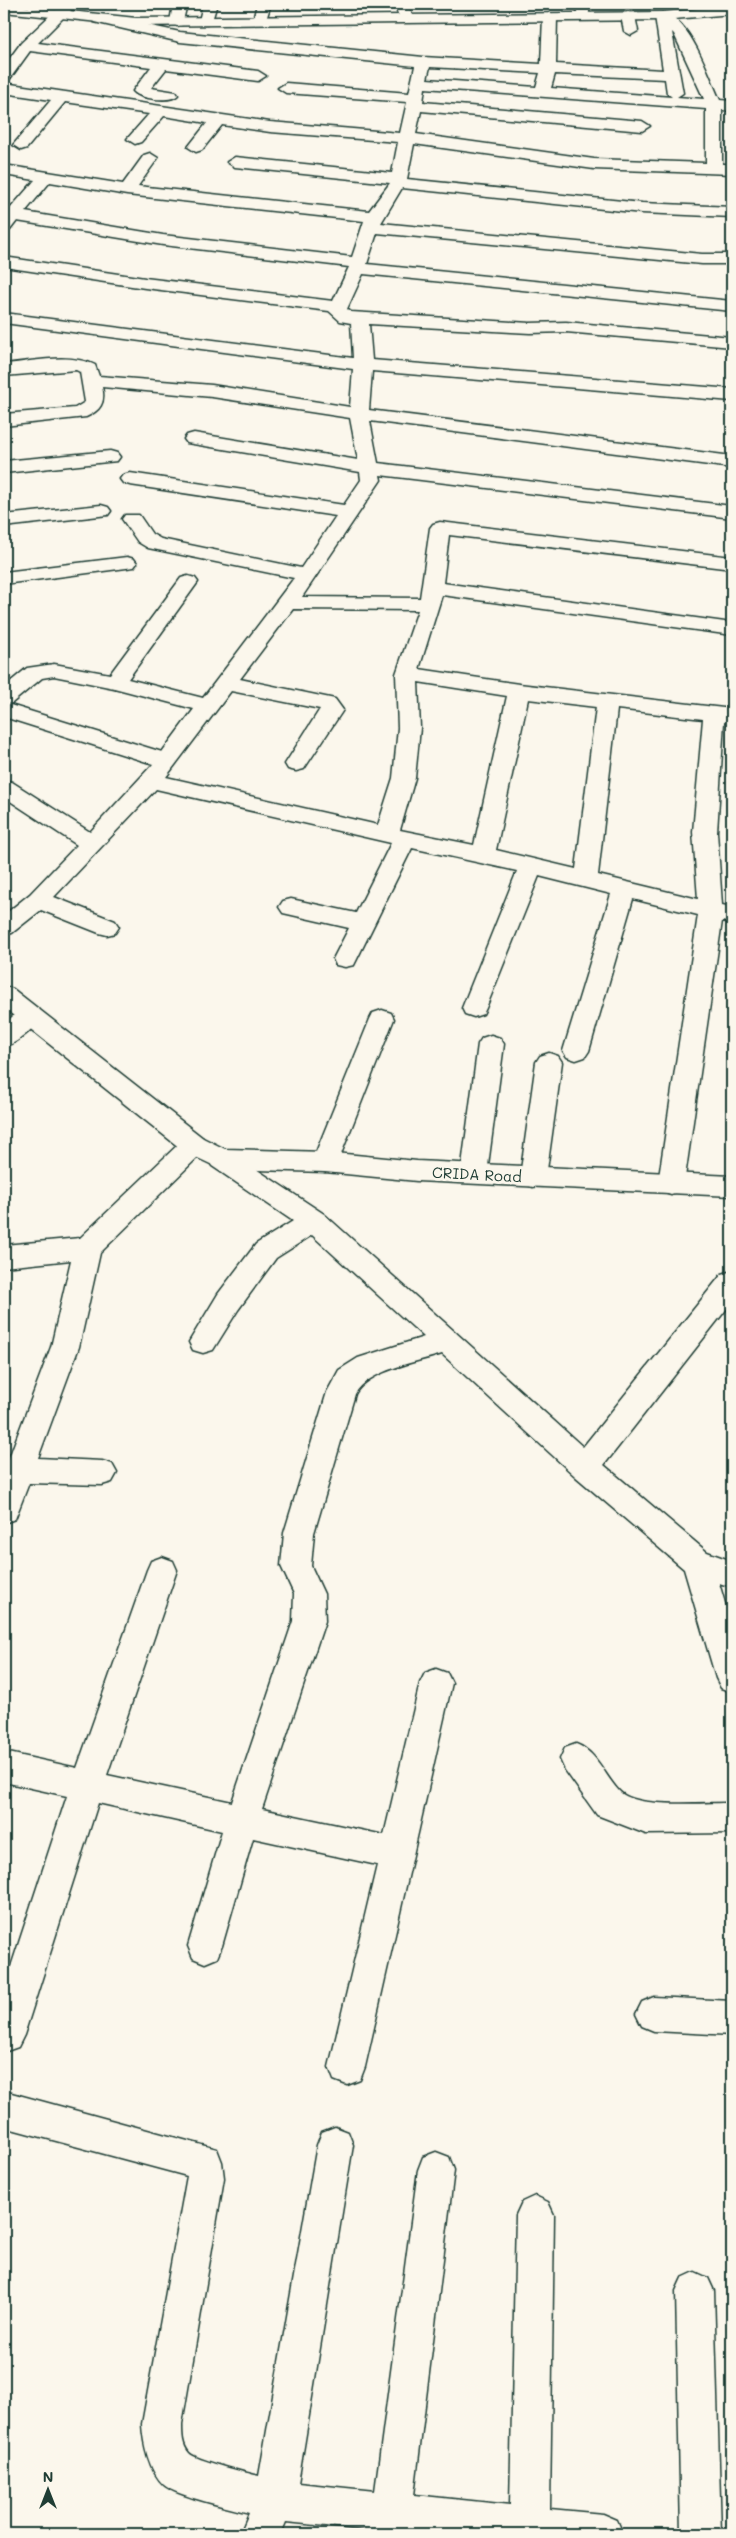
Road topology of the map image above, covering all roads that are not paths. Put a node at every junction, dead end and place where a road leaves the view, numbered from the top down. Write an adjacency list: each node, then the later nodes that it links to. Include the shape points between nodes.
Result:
1 (70, 4): 9 (street)
2 (180, 4): 18 (street)
3 (210, 4): 17 (street)
4 (264, 4): 15 (street)
5 (401, 4): 13 (street)
6 (4, 8): 9 (street)
7 (583, 10): 10 (street); 12 (street)
8 (732, 10): 11 (street)
9 (58, 14): 14 (street); 20 (street)
10 (628, 16): 11 (street); 19 (street)
11 (662, 16): 27 (street); 39 (street, via 681,32)
12 (550, 17): 13 (street); 24 (street)
13 (406, 18): 16 (street)
14 (99, 19): 18 (street); 21 (street, via 180,37)
15 (260, 20): 16 (street); 17 (street)
16 (297, 20): 21 (street)
17 (206, 21): 18 (street)
18 (177, 22)
19 (631, 31)
20 (26, 46): 23 (street); 25 (street)
21 (293, 49): 22 (street)
22 (423, 62): 24 (street); 35 (street)
23 (162, 64): 28 (street); 32 (street)
24 (548, 70): 27 (street); 33 (street)
25 (5, 74): 26 (street)
26 (27, 75)
27 (671, 75): 38 (street)
28 (258, 76)
29 (4, 88): 36 (street)
30 (122, 88): 32 (street)
31 (286, 88): 35 (street)
32 (141, 91): 34 (street); 41 (street)
33 (542, 92): 35 (street); 38 (street)
34 (170, 95)
35 (416, 96): 45 (street); 46 (street)
36 (61, 97): 37 (street); 48 (street)
37 (100, 102): 41 (street); 43 (street)
38 (678, 104): 39 (street)
39 (714, 105): 40 (street); 52 (street)
40 (732, 106)
41 (129, 107): 42 (street)
42 (160, 111): 44 (street); 47 (street)
43 (89, 116)
44 (218, 120): 46 (street); 49 (street)
45 (642, 126)
46 (408, 138): 52 (street, via 594,164); 56 (street)
47 (134, 139)
48 (21, 145)
49 (196, 147)
50 (150, 158): 57 (street)
51 (235, 162): 56 (street)
52 (714, 169): 54 (street)
53 (4, 170): 55 (street)
54 (732, 170)
55 (46, 177): 57 (street); 59 (street)
56 (398, 181): 58 (street, via 642,208); 60 (street)
57 (127, 190): 60 (street)
58 (732, 212)
59 (7, 219): 63 (street)
60 (372, 222): 61 (street, via 702,259); 63 (street)
61 (732, 259)
62 (4, 262): 65 (street)
63 (358, 266): 64 (street); 65 (street)
64 (732, 306)
65 (339, 307): 67 (street, via 338,311 346,317)
66 (4, 318): 69 (street)
67 (360, 319): 68 (street, via 566,327); 69 (street)
68 (732, 342)
69 (363, 365): 72 (street); 73 (street)
70 (4, 370): 71 (street, via 73,364 88,369)
71 (91, 381): 73 (street, via 212,390); 74 (street, via 96,400 94,406 87,410)
72 (732, 395)
73 (360, 414): 77 (street); 79 (street)
74 (4, 420)
75 (194, 439): 79 (street)
76 (110, 457): 78 (street)
77 (732, 462)
78 (4, 467)
79 (369, 468): 82 (street, via 371,480); 83 (street)
80 (130, 479): 82 (street)
81 (101, 511): 85 (street)
82 (348, 512): 88 (street)
83 (732, 512)
84 (132, 519): 88 (street, via 144,538 155,544)
85 (4, 521)
86 (127, 563): 89 (street)
87 (732, 563): 91 (street, via 440,528)
88 (307, 575): 92 (street)
89 (4, 578)
90 (188, 582): 95 (street)
91 (431, 595): 92 (street); 93 (street); 94 (street)
92 (287, 603): 96 (street)
93 (732, 628)
94 (407, 674): 97 (street); 107 (street, via 409,728)
95 (115, 682): 98 (street, via 45,670 27,678); 100 (street)
96 (227, 683): 100 (street); 104 (street, via 330,707 332,710)
97 (520, 691): 99 (street); 109 (street)
98 (4, 698)
99 (607, 702): 102 (street); 111 (street)
100 (207, 706): 103 (street)
101 (4, 710): 103 (street)
102 (723, 715): 115 (street, via 705,832)
103 (166, 760): 105 (street)
104 (296, 764)
105 (151, 781): 107 (street); 108 (street)
106 (4, 787): 108 (street)
107 (396, 837): 109 (street); 116 (street)
108 (91, 842): 113 (street)
109 (483, 855): 110 (street)
110 (530, 868): 111 (street); 121 (street)
111 (586, 880): 112 (street)
112 (624, 889): 115 (street); 126 (street)
113 (38, 900): 117 (street); 118 (street)
114 (291, 907): 116 (street)
115 (722, 913): 133 (street)
116 (363, 923): 119 (street)
117 (4, 927)
118 (107, 927)
119 (345, 959)
120 (4, 995): 122 (street)
121 (474, 1008)
122 (30, 1015): 124 (street); 128 (street)
123 (382, 1019): 130 (street)
124 (4, 1038)
125 (491, 1044): 131 (street)
126 (576, 1051)
127 (549, 1062): 132 (street)
128 (194, 1145): 129 (street); 136 (street)
129 (221, 1159): 130 (street, CRIDA Road); 135 (street)
130 (325, 1162): 131 (street, CRIDA Road)
131 (474, 1173): 132 (street, CRIDA Road)
132 (533, 1177): 133 (street, CRIDA Road)
133 (671, 1184): 134 (street, CRIDA Road)
134 (732, 1186)
135 (314, 1221): 139 (street, via 266,1251); 140 (street)
136 (87, 1248): 137 (street); 142 (street, via 65,1347)
137 (4, 1256)
138 (732, 1282): 141 (street)
139 (203, 1342)
140 (445, 1342): 141 (street); 154 (street, via 368,1366 349,1378 341,1392 299,1533 296,1566 309,1594 309,1621)
141 (585, 1467): 145 (street)
142 (20, 1470): 143 (street); 144 (street)
143 (102, 1473)
144 (4, 1510)
145 (697, 1562): 147 (street); 148 (street)
146 (162, 1570): 152 (street)
147 (732, 1574)
148 (732, 1678)
149 (436, 1683): 155 (street)
150 (576, 1759): 153 (street, via 609,1804 646,1818)
151 (4, 1767): 152 (street)
152 (87, 1785): 154 (street); 159 (street)
153 (732, 1818)
154 (242, 1820): 155 (street); 156 (street)
155 (397, 1854): 160 (street)
156 (205, 1946)
157 (654, 2014): 158 (street)
158 (732, 2018)
159 (6, 2035)
160 (347, 2067)
161 (4, 2109): 167 (street, via 204,2162 206,2178 162,2424 162,2440 170,2462 179,2472)
162 (335, 2145): 167 (street)
163 (436, 2170): 166 (street)
164 (535, 2214): 168 (street)
165 (695, 2291): 170 (street)
166 (392, 2512): 167 (street); 168 (street)
167 (267, 2518)
168 (530, 2526): 169 (street)
169 (603, 2534)
170 (701, 2534)

